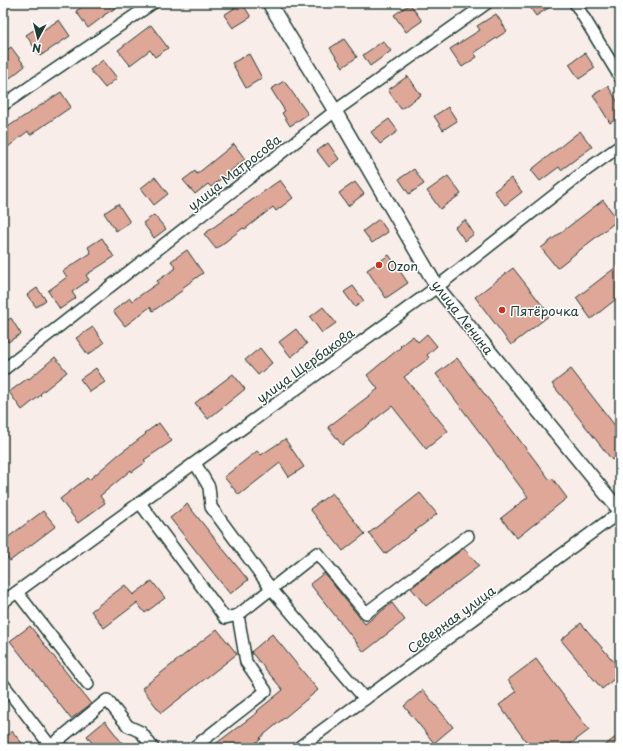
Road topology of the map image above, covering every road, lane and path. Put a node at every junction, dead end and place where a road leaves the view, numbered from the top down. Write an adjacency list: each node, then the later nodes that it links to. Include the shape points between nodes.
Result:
1 (153, 3): 6 (street)
2 (269, 3): 7 (street, улица Ленина)
3 (487, 3): 7 (street, улица Матросова)
4 (575, 3): 5 (street)
5 (620, 77)
6 (3, 105)
7 (335, 111): 9 (street, улица Ленина); 10 (street, улица Матросова)
8 (620, 146): 9 (street, улица Щербакова)
9 (437, 287): 11 (street, улица Щербакова); 13 (street, улица Ленина)
10 (3, 370)
11 (194, 463): 12 (street, улица Щербакова); 15 (street, via 209,487 211,508)
12 (140, 503): 16 (street, улица Щербакова); 18 (street, via 225,618)
13 (620, 512): 21 (street, Северная улица)
14 (468, 536): 15 (street, via 366,613 317,553)
15 (272, 590): 18 (street); 21 (street)
16 (17, 592): 17 (street, улица Щербакова); 20 (street)
17 (3, 602)
18 (238, 615): 24 (street, via 246,662 266,691)
19 (3, 684): 22 (street)
20 (88, 684)
21 (365, 699): 25 (street, Северная улица)
22 (51, 747): 23 (street, via 107,700 128,726 141,732)
23 (153, 748)
24 (192, 748)
25 (298, 748)

